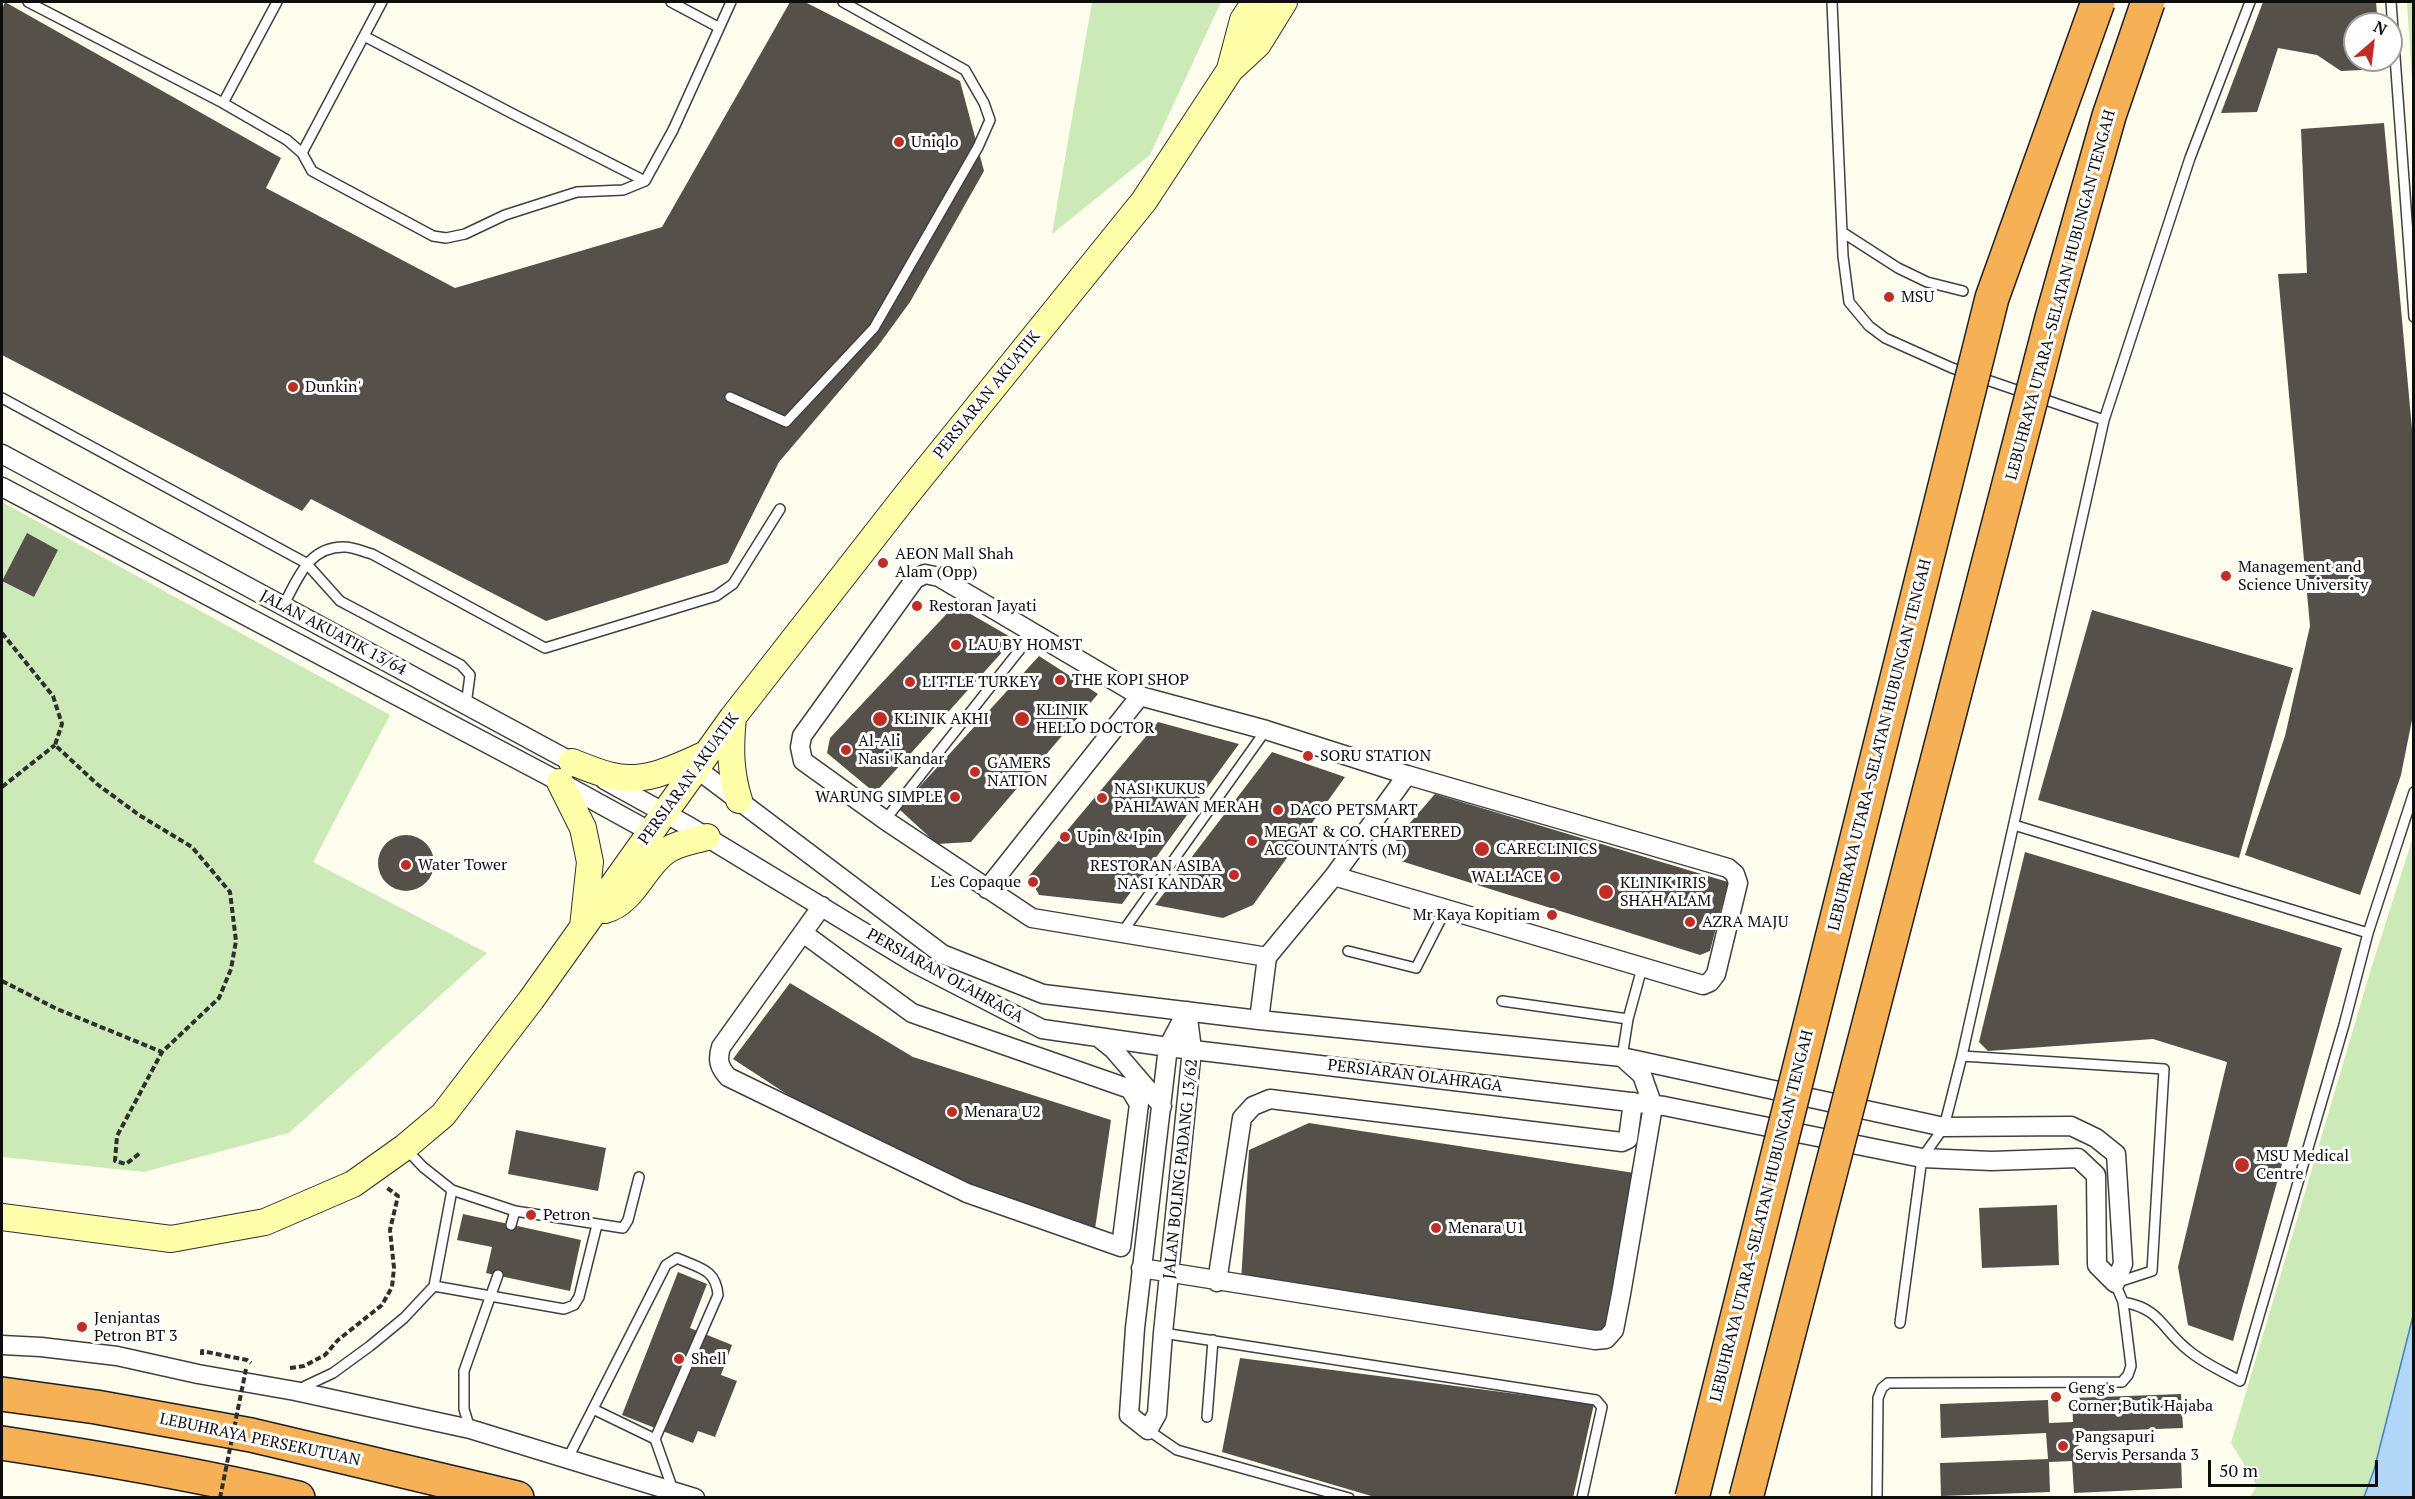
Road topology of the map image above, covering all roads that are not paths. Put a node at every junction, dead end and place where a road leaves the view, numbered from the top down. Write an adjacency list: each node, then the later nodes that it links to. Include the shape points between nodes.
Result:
1 (28, 2): 17 (lane)
2 (278, 2): 17 (lane)
3 (382, 2): 15 (lane)
4 (671, 2): 14 (lane)
5 (731, 2): 14 (lane)
6 (843, 2): 23 (lane, via 965,70 990,120 874,328 786,422)
7 (1255, 2): 16 (street, PERSIARAN AKUATIK, via 1243,20)
8 (1284, 2): 16 (street, PERSIARAN AKUATIK, via 1258,44)
9 (2098, 2): 105 (highway, LEBUHRAYA UTARA–SELATAN HUBUNGAN TENGAH, bridge, via 1992,298)
10 (2148, 2): 106 (highway, LEBUHRAYA UTARA–SELATAN HUBUNGAN TENGAH, bridge, via 2109,116 2052,318)
11 (2250, 2): 25 (lane, via 2190,158)
12 (2391, 2): 22 (lane)
13 (1831, 3): 20 (lane)
14 (718, 27): 19 (lane, via 674,130)
15 (364, 36): 18 (lane); 19 (lane)
16 (1230, 70): 34 (street, PERSIARAN AKUATIK, via 1144,201)
17 (224, 103): 18 (lane)
18 (302, 153): 19 (lane, via 312,171 433,236 446,238 577,192 623,190)
19 (645, 181)
20 (1842, 232): 21 (lane, via 1898,268 1927,282); 25 (lane, via 1849,302 1869,326 1886,338 1952,368)
21 (1963, 291)
22 (2414, 317)
23 (730, 397)
24 (2, 398): 29 (lane)
25 (2104, 420): 43 (lane)
26 (2, 454): 30 (street, JALAN AKUATIK 13/64)
27 (2, 487): 37 (street, JALAN AKUATIK 13/64)
28 (780, 509): 29 (lane, via 733,584 716,596 545,648 372,554 345,546 323,551)
29 (306, 563): 30 (lane); 33 (lane, via 340,601 461,665 470,675)
30 (283, 606): 33 (street, JALAN AKUATIK 13/64)
31 (1033, 633): 32 (street); 41 (lane); 41 (street, via 939,577 926,574 915,579 802,736 800,747 802,761)
32 (1140, 696): 35 (street); 46 (street)
33 (466, 705): 37 (street, JALAN AKUATIK 13/64)
34 (733, 717): 36 (street, PERSIARAN AKUATIK); 40 (street, via 730,749)
35 (1266, 730): 38 (street); 52 (lane)
36 (702, 761): 37 (street, via 641,777); 40 (street, PERSIARAN OLAHRAGA); 42 (street, PERSIARAN AKUATIK)
37 (566, 772): 42 (street, JALAN AKUATIK 13/64); 49 (street, via 590,862)
38 (1407, 775): 45 (street); 55 (street, via 1728,868 1735,874 1738,883 1716,974 1710,982 1703,985)
39 (2414, 792): 51 (lane)
40 (739, 800): 57 (street, PERSIARAN OLAHRAGA, via 942,954 1043,994)
41 (885, 820): 46 (street)
42 (658, 822): 44 (street, PERSIARAN OLAHRAGA); 49 (street, PERSIARAN AKUATIK)
43 (2014, 825): 51 (lane); 63 (lane)
44 (707, 837): 47 (street, PERSIARAN OLAHRAGA); 49 (street, via 665,852 618,906)
45 (1334, 876): 48 (street); 54 (street)
46 (987, 890): 52 (street, via 1032,918)
47 (822, 906): 50 (street); 60 (street, PERSIARAN OLAHRAGA, via 916,964 1042,1029)
48 (1446, 909): 53 (lane, via 1416,968); 55 (street)
49 (588, 920): 69 (street, PERSIARAN AKUATIK, via 443,1115)
50 (803, 933): 50 (street, via 722,1047 719,1067 728,1077 967,1192 1121,1247 1139,1104 1130,1089 912,1013)
51 (2368, 933): 84 (lane, via 2240,1381 2185,1348 2151,1311)
52 (1121, 934): 54 (street)
53 (1348, 951)
54 (1267, 957): 59 (street)
55 (1642, 968): 58 (lane)
56 (1502, 1001): 58 (lane)
57 (1187, 1011): 59 (street, PERSIARAN OLAHRAGA); 61 (street, JALAN BOLING PADANG 13/62); 62 (street, JALAN BOLING PADANG 13/62)
58 (1628, 1019): 64 (lane)
59 (1259, 1020): 64 (street, PERSIARAN OLAHRAGA)
60 (1097, 1037): 61 (street, PERSIARAN OLAHRAGA); 66 (street, via 1113,1049)
61 (1168, 1047): 62 (street, PERSIARAN OLAHRAGA); 66 (street, JALAN BOLING PADANG 13/62)
62 (1192, 1049): 65 (street, PERSIARAN OLAHRAGA); 78 (street, JALAN BOLING PADANG 13/62)
63 (1962, 1056): 68 (lane); 81 (lane, via 2164,1070 2152,1271)
64 (1622, 1057): 67 (street, via 1642,1075); 68 (street, PERSIARAN OLAHRAGA)
65 (1633, 1102): 67 (street, PERSIARAN OLAHRAGA); 80 (street, via 1628,1139 1622,1142 1270,1099 1253,1106 1242,1118)
66 (1162, 1106): 77 (street, JALAN BOLING PADANG 13/62)
67 (1653, 1106): 70 (street, PERSIARAN OLAHRAGA); 80 (street, via 1614,1330 1606,1339)
68 (1944, 1127): 70 (lane); 81 (street, PERSIARAN OLAHRAGA, via 2071,1126 2096,1138 2116,1154 2123,1264)
69 (405, 1148): 72 (lane); 74 (street, PERSIARAN AKUATIK, via 353,1184 265,1222 171,1239)
70 (1922, 1158): 81 (street, PERSIARAN OLAHRAGA, via 2078,1158 2096,1174 2097,1265); 85 (lane)
71 (639, 1177): 76 (lane, via 623,1228)
72 (452, 1190): 73 (lane); 82 (lane)
73 (515, 1211): 75 (lane); 76 (lane)
74 (2, 1217)
75 (511, 1225)
76 (597, 1225): 83 (lane, via 574,1305 564,1309)
77 (1141, 1268): 78 (street); 86 (street, JALAN BOLING PADANG 13/62)
78 (1171, 1273): 80 (street); 87 (street, JALAN BOLING PADANG 13/62)
79 (498, 1275): 83 (lane)
80 (1218, 1282)
81 (2115, 1283): 84 (lane)
82 (434, 1286): 83 (lane); 90 (lane, via 370,1346 333,1373)
83 (491, 1296): 94 (lane, via 464,1371 464,1409)
84 (2123, 1302): 107 (lane, via 2131,1366 2122,1382 1888,1383 1878,1398)
85 (1900, 1323)
86 (1135, 1328): 87 (street); 95 (street, JALAN BOLING PADANG 13/62, via 1129,1415)
87 (1163, 1333): 88 (lane); 95 (street, JALAN BOLING PADANG 13/62, via 1157,1414)
88 (1213, 1340): 93 (lane); 104 (lane, via 1596,1400 1602,1407)
89 (2, 1345): 90 (street, via 117,1356)
90 (295, 1390): 94 (street)
91 (2, 1394): 101 (highway, LEBUHRAYA PERSEKUTUAN, via 251,1436)
92 (593, 1409): 96 (lane); 96 (lane, via 666,1264 677,1258 710,1273 717,1281 718,1295); 98 (lane)
93 (1207, 1417)
94 (470, 1430): 98 (street)
95 (1148, 1430): 103 (lane, via 1177,1450)
96 (655, 1439): 99 (lane)
97 (2, 1443): 100 (highway)
98 (568, 1458): 99 (street)
99 (673, 1491): 102 (street)
100 (298, 1497)
101 (517, 1497)
102 (695, 1497)
103 (1349, 1497)
104 (1582, 1497)
105 (1692, 1497)
106 (1746, 1497)
107 (1877, 1497)

